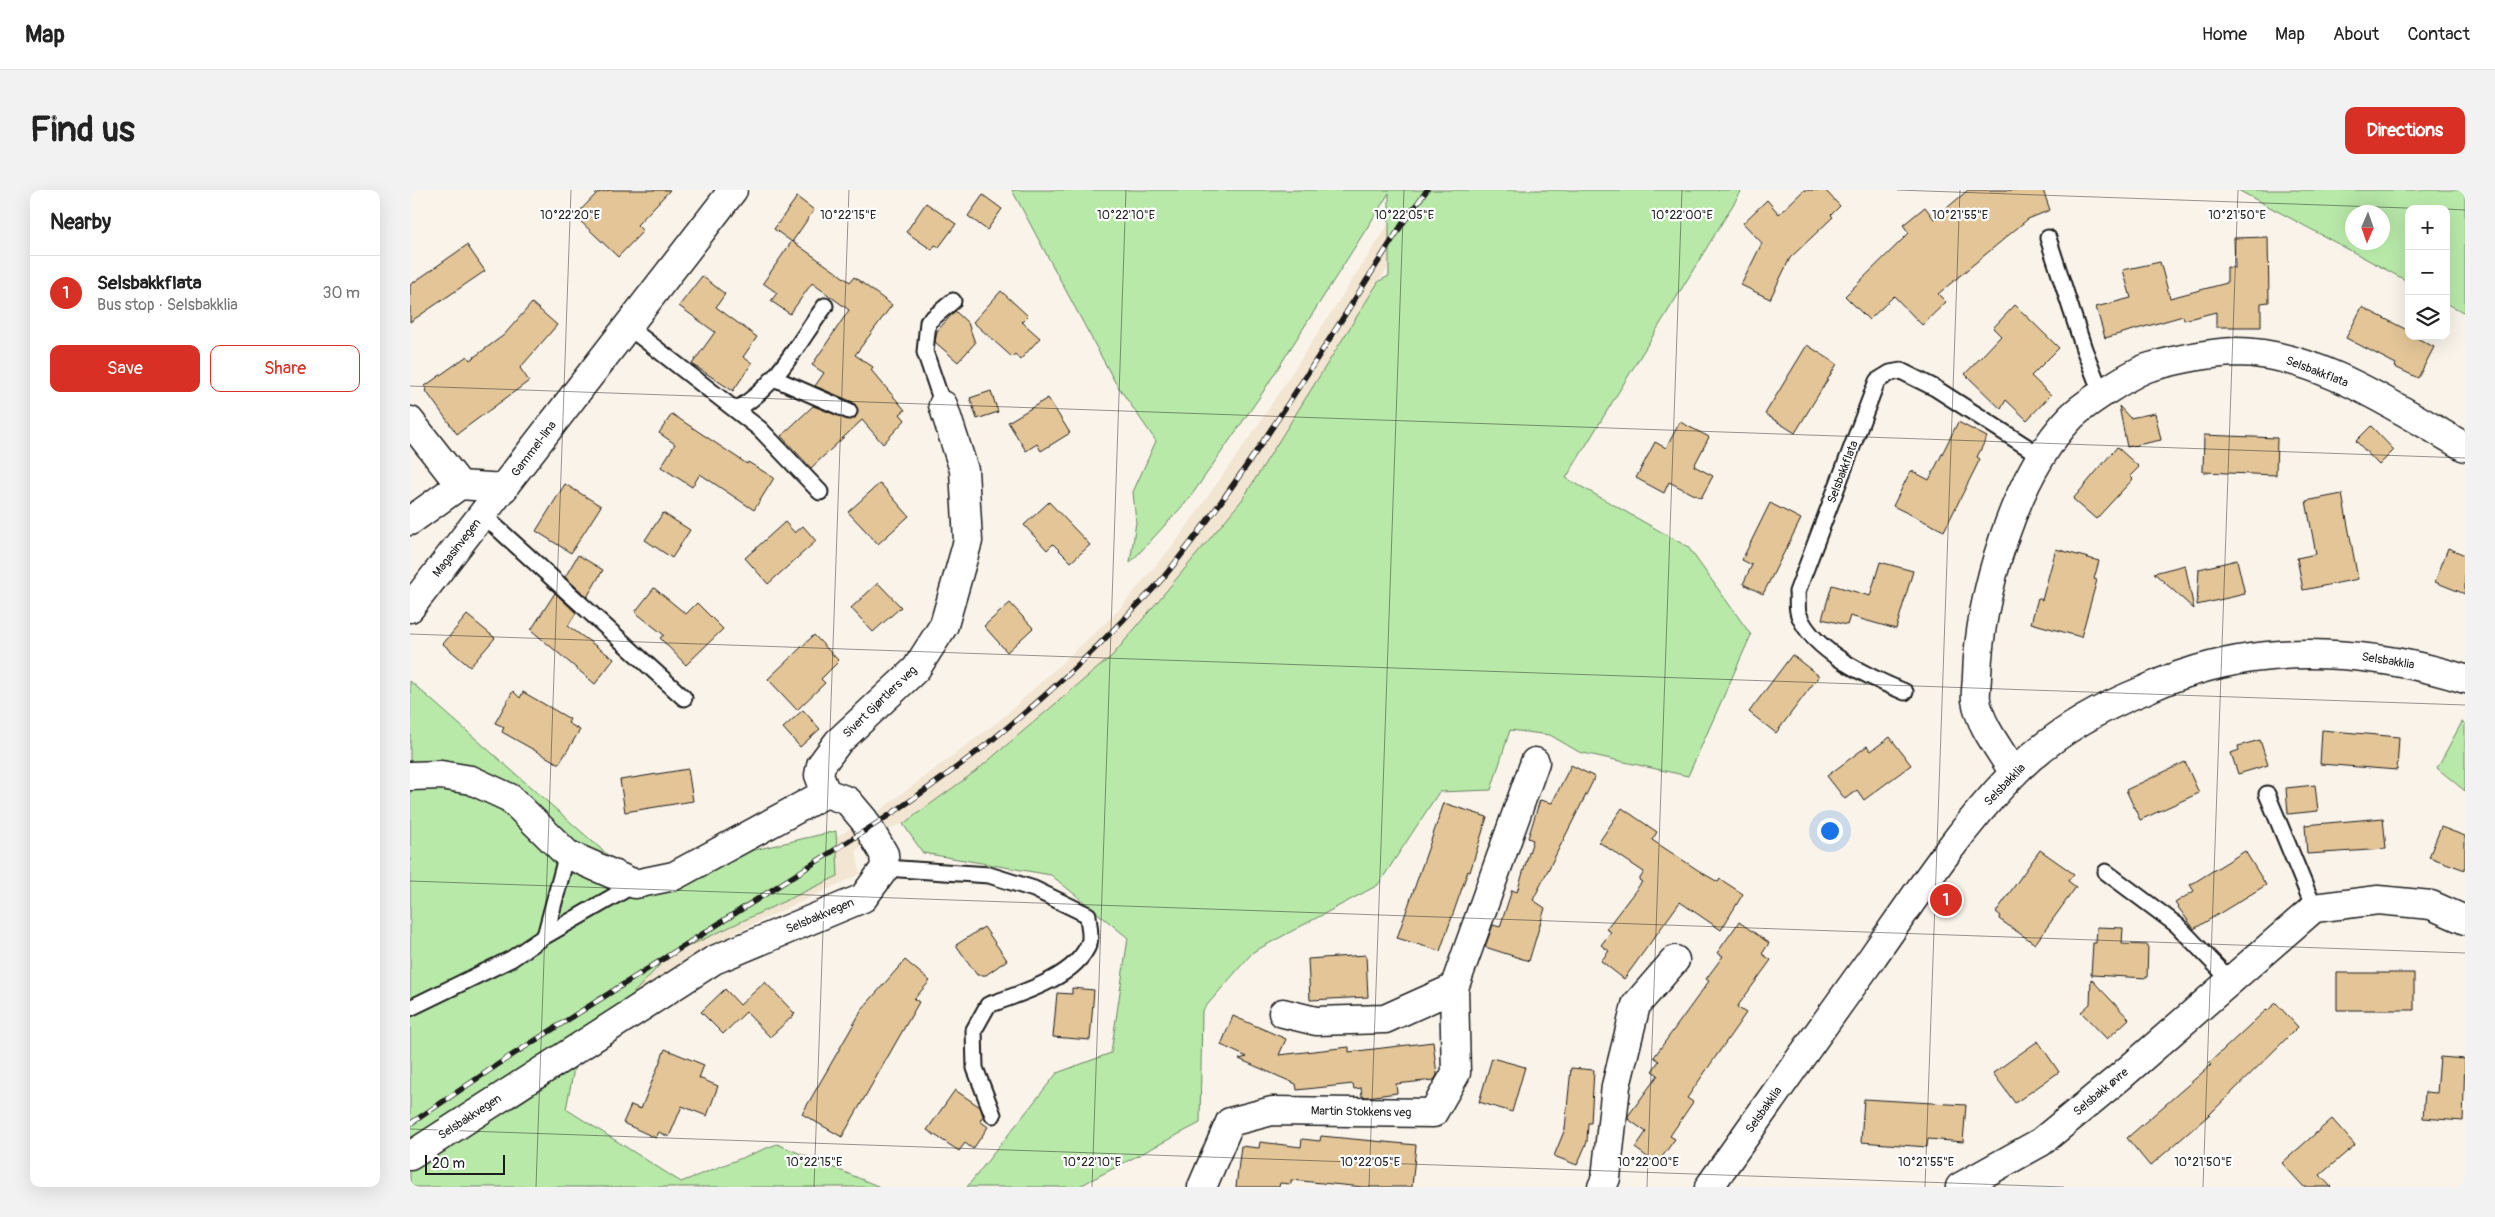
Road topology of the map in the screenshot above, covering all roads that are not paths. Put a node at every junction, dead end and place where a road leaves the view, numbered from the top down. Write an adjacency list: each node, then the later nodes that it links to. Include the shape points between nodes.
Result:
1 (733, 190): 5 (street, Gammel-lina)
2 (2048, 238): 7 (lane)
3 (953, 302): 8 (lane, via 928,322 925,352)
4 (825, 306): 6 (lane)
5 (627, 326): 9 (lane); 15 (street, Gammel-lina)
6 (776, 379): 9 (lane, via 756,399); 10 (lane)
7 (2102, 395): 12 (street, Selsbakkflata, via 2148,367 2236,352 2286,359 2355,386); 13 (street, Selsbakkflata, via 2072,417)
8 (942, 406): 26 (street, Sivert Gjørtlers veg, via 964,470 968,541 944,625 916,669 838,742 821,765 819,775)
9 (736, 410): 16 (lane, via 760,429)
10 (849, 411)
11 (410, 421): 14 (street)
12 (2465, 447)
13 (2041, 456): 21 (lane, Selsbakkflata, via 1936,388 1901,371 1890,373 1877,382 1797,592 1798,614 1811,636 1858,672); 24 (street, Selsbakkflata, via 2012,517 1990,583 1978,651 1976,701 1988,730)
14 (460, 485): 15 (street, Gammel-lina); 18 (street)
15 (504, 488): 17 (street, Magasinvegen)
16 (820, 492)
17 (483, 515): 19 (street, Magasinvegen); 22 (lane)
18 (410, 521)
19 (410, 608)
20 (2465, 680): 24 (street, Selsbakklia, via 2429,668 2377,657 2316,654 2228,662 2184,674 2114,702 2062,733)
21 (1905, 692)
22 (684, 698)
23 (1535, 762): 37 (street, Martin Stokkens veg)
24 (2014, 773): 44 (street, Selsbakklia, via 1933,871)
25 (410, 776): 28 (street, via 441,775 471,780 510,798)
26 (826, 794): 29 (street, via 848,801 864,820 884,854); 31 (street, via 674,876)
27 (2267, 794): 32 (lane)
28 (566, 854): 31 (street); 34 (lane)
29 (885, 868): 40 (lane, via 989,874 1034,889 1088,915 1090,941 1078,962 1034,989 988,1005 974,1030 975,1068); 41 (street, Selsbakkvegen, via 863,898 714,960)
30 (2106, 872): 36 (lane, via 2177,925)
31 (634, 884): 34 (lane)
32 (2314, 908): 33 (street, via 2378,900 2430,905); 36 (street, Selsbakk øvre)
33 (2465, 920)
34 (545, 936): 38 (lane, via 511,959)
35 (1675, 960): 43 (street, via 1636,1005 1616,1086 1606,1178)
36 (2230, 980): 45 (street, Selsbakk øvre, via 2041,1142)
37 (1454, 988): 39 (street, via 1386,1019 1316,1021); 42 (street, Martin Stokkens veg, via 1456,1073 1433,1113 1272,1111 1230,1122)
38 (410, 1008)
39 (1283, 1013)
40 (993, 1115)
41 (410, 1156)
42 (1202, 1187)
43 (1602, 1187)
44 (1709, 1187)
45 (1960, 1187)

